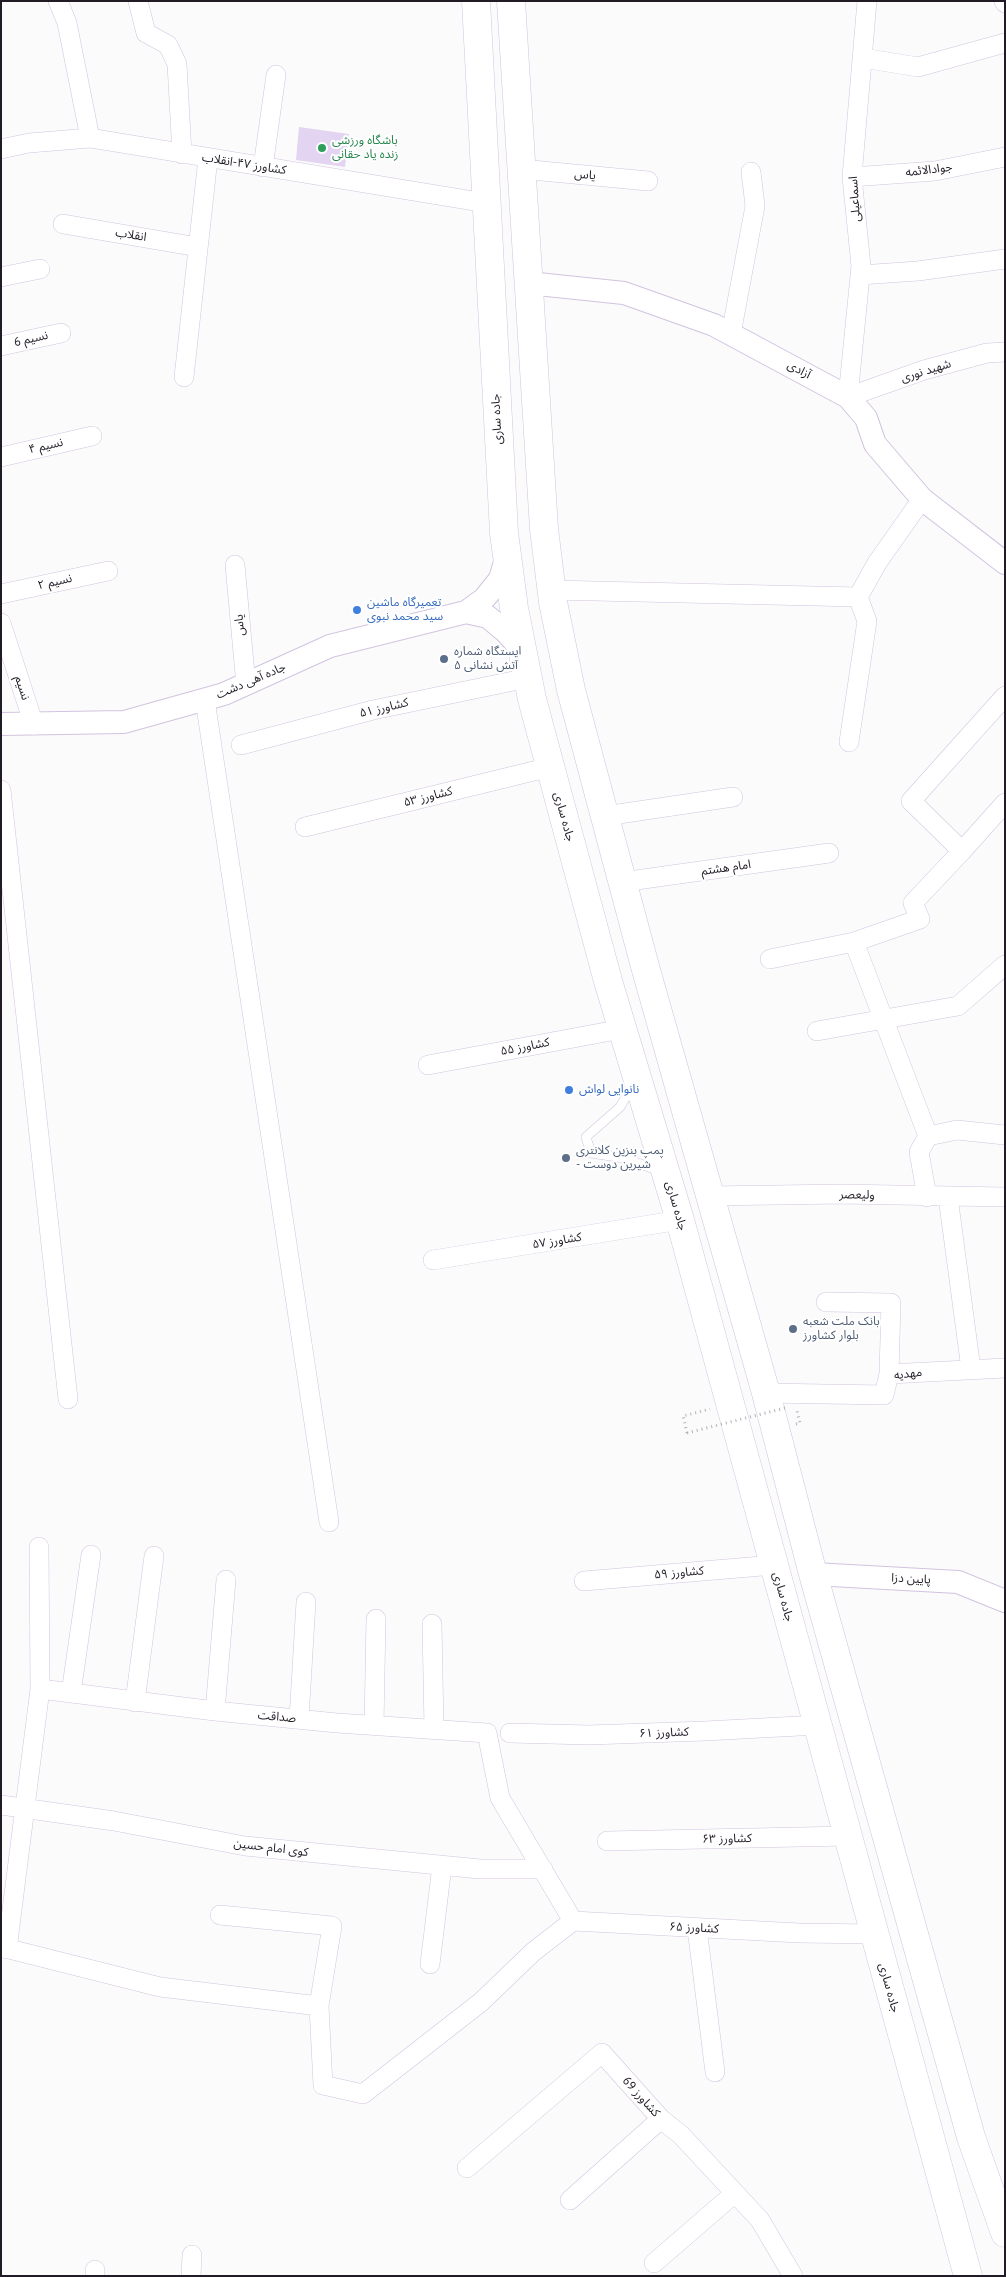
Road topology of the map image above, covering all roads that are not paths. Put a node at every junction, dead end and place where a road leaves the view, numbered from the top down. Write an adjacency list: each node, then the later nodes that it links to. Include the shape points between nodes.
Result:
1 (58, 1): 9 (street, via 67,23)
2 (138, 1): 11 (street, via 146,33 168,45 177,64)
3 (476, 1): 19 (highway, جاده ساری)
4 (511, 1): 15 (highway)
5 (867, 1): 7 (street, اسماعیلی)
6 (1005, 43): 7 (street, via 918,67)
7 (863, 58): 17 (street, اسماعیلی)
8 (276, 75): 14 (street)
9 (90, 138): 10 (street, کشاورز ۴۷-انقلاب, via 29,143); 11 (street, کشاورز ۴۷-انقلاب)
10 (1, 149)
11 (182, 154): 13 (street, کشاورز ۴۷-انقلاب)
12 (1005, 157): 17 (street, جوادالائمه, via 935,171)
13 (208, 158): 14 (street, کشاورز ۴۷-انقلاب); 21 (street)
14 (263, 167): 19 (street, کشاورز ۴۷-انقلاب)
15 (521, 169): 18 (street, یاس); 26 (highway)
16 (751, 172): 28 (street, via 755,206)
17 (852, 177): 24 (street, اسماعیلی)
18 (648, 181)
19 (486, 203): 36 (highway, جاده ساری, via 498,453)
20 (63, 224): 21 (street, انقلاب)
21 (198, 247): 31 (street)
22 (1005, 259): 24 (street, via 918,271)
23 (40, 269): 25 (street)
24 (860, 274): 32 (street, اسماعیلی)
25 (1, 277)
26 (528, 283): 28 (street, آزادی, via 624,293); 40 (highway, via 540,480)
27 (61, 332): 29 (street, نسیم 6)
28 (731, 334): 32 (street, آزادی)
29 (1, 346)
30 (1005, 352): 32 (street, شهید نوری, via 987,353 924,370)
31 (184, 377)
32 (848, 397): 35 (street, آزادی, via 866,418 875,444)
33 (92, 436): 34 (street, نسیم ۴)
34 (1, 457)
35 (922, 499): 37 (street, آزادی); 42 (street, via 877,564)
36 (507, 555): 43 (street, via 500,578 484,599); 45 (highway, جاده ساری)
37 (1005, 563)
38 (235, 565): 47 (street, یاس)
39 (108, 570): 41 (street, نسیم ۲)
40 (551, 590): 42 (street); 58 (highway, via 571,690)
41 (1, 594)
42 (858, 598): 52 (street, via 867,621)
43 (466, 612): 45 (street, via 488,617); 47 (street, جاده آهی دشت, via 330,646)
44 (1, 623): 51 (street, نسیم)
45 (522, 650): 46 (highway, جاده ساری)
46 (528, 678): 53 (street, کشاورز ۵۱, via 373,710); 54 (highway, جاده ساری)
47 (246, 685): 49 (street, جاده آهی دشت)
48 (1005, 696): 60 (street, via 911,801)
49 (205, 700): 51 (street, جاده آهی دشت, via 124,722); 86 (street)
50 (1, 724): 51 (street, جاده آهی دشت)
51 (34, 725)
52 (849, 742)
53 (241, 745)
54 (550, 767): 59 (street, کشاورز ۵۳); 67 (highway, جاده ساری)
55 (1, 790): 84 (street)
56 (733, 797): 58 (street)
57 (1005, 803): 60 (street)
58 (605, 816): 62 (highway)
59 (305, 827)
60 (962, 851): 63 (street, via 913,902 920,919)
61 (829, 853): 62 (street, امام هشتم)
62 (622, 882): 74 (highway)
63 (854, 942): 64 (street); 66 (street)
64 (770, 959)
65 (1005, 965): 66 (street, via 958,1006)
66 (883, 1018): 68 (street); 72 (street)
67 (622, 1029): 69 (street, کشاورز ۵۵); 70 (highway, جاده ساری)
68 (817, 1031)
69 (428, 1064)
70 (637, 1078): 73 (highway, جاده ساری); 73 (lane, via 620,1107 586,1137 591,1153 624,1158)
71 (1005, 1135): 72 (street, via 957,1130)
72 (928, 1136): 75 (street, via 919,1152)
73 (666, 1174): 78 (highway, جاده ساری)
74 (710, 1196): 75 (street, ولیعصر, via 842,1194); 85 (highway)
75 (926, 1197): 76 (street, ولیعصر)
76 (948, 1197): 77 (street, ولیعصر); 82 (street)
77 (1005, 1197)
78 (680, 1220): 79 (street, کشاورز ۵۷); 90 (highway, جاده ساری)
79 (433, 1260)
80 (826, 1302): 83 (street, via 891,1303)
81 (1005, 1368): 82 (street, مهدیه)
82 (971, 1369): 83 (street, مهدیه)
83 (889, 1374): 85 (street, مهدیه, via 884,1395)
84 (68, 1399)
85 (775, 1401): 91 (highway)
86 (329, 1522)
87 (39, 1547): 98 (street)
88 (91, 1555): 99 (street)
89 (154, 1556): 100 (street)
90 (774, 1565): 93 (street, کشاورز ۵۹); 103 (highway, جاده ساری)
91 (814, 1574): 94 (street, پایین دزا, via 958,1582); 125 (highway, via 971,2137)
92 (226, 1580): 101 (street)
93 (584, 1580)
94 (1005, 1601)
95 (306, 1602): 102 (street)
96 (376, 1619): 104 (street)
97 (432, 1624): 105 (street)
98 (40, 1689): 99 (street, صداقت); 108 (street)
99 (71, 1693): 100 (street, صداقت)
100 (135, 1702): 101 (street, صداقت)
101 (214, 1711): 102 (street, صداقت)
102 (300, 1719): 104 (street, صداقت)
103 (818, 1724): 106 (street, کشاورز ۶۱, via 589,1735); 109 (highway, جاده ساری)
104 (374, 1725): 105 (street, صداقت)
105 (434, 1729): 112 (street, صداقت, via 487,1733 500,1798)
106 (510, 1733)
107 (1, 1805): 108 (street, کوی امام حسین)
108 (24, 1808): 111 (street, کوی امام حسین, via 245,1846); 117 (street)
109 (848, 1836): 110 (street, کشاورز ۶۳); 116 (highway, جاده ساری)
110 (607, 1841)
111 (442, 1866): 112 (street, کوی امام حسین); 118 (street)
112 (543, 1869): 114 (street)
113 (220, 1915): 119 (street, via 332,1926)
114 (573, 1921): 115 (street, کشاورز ۶۵); 119 (street, via 533,1952 481,2002 363,2094 323,2084)
115 (697, 1928): 116 (street, کشاورز ۶۵); 120 (street)
116 (875, 1934): 130 (highway, جاده ساری)
117 (4, 1948): 119 (street, via 160,1988)
118 (430, 1964)
119 (318, 2006)
120 (715, 2072)
121 (661, 2119): 122 (street, کشاورز 69, via 602,2053); 123 (street, کشاورز 69); 124 (street)
122 (467, 2168)
123 (735, 2193): 127 (street); 129 (street, کشاورز 69, via 760,2220)
124 (570, 2200)
125 (1005, 2234)
126 (192, 2255): 128 (street)
127 (654, 2263)
128 (191, 2276)
129 (793, 2276)
130 (968, 2276)

